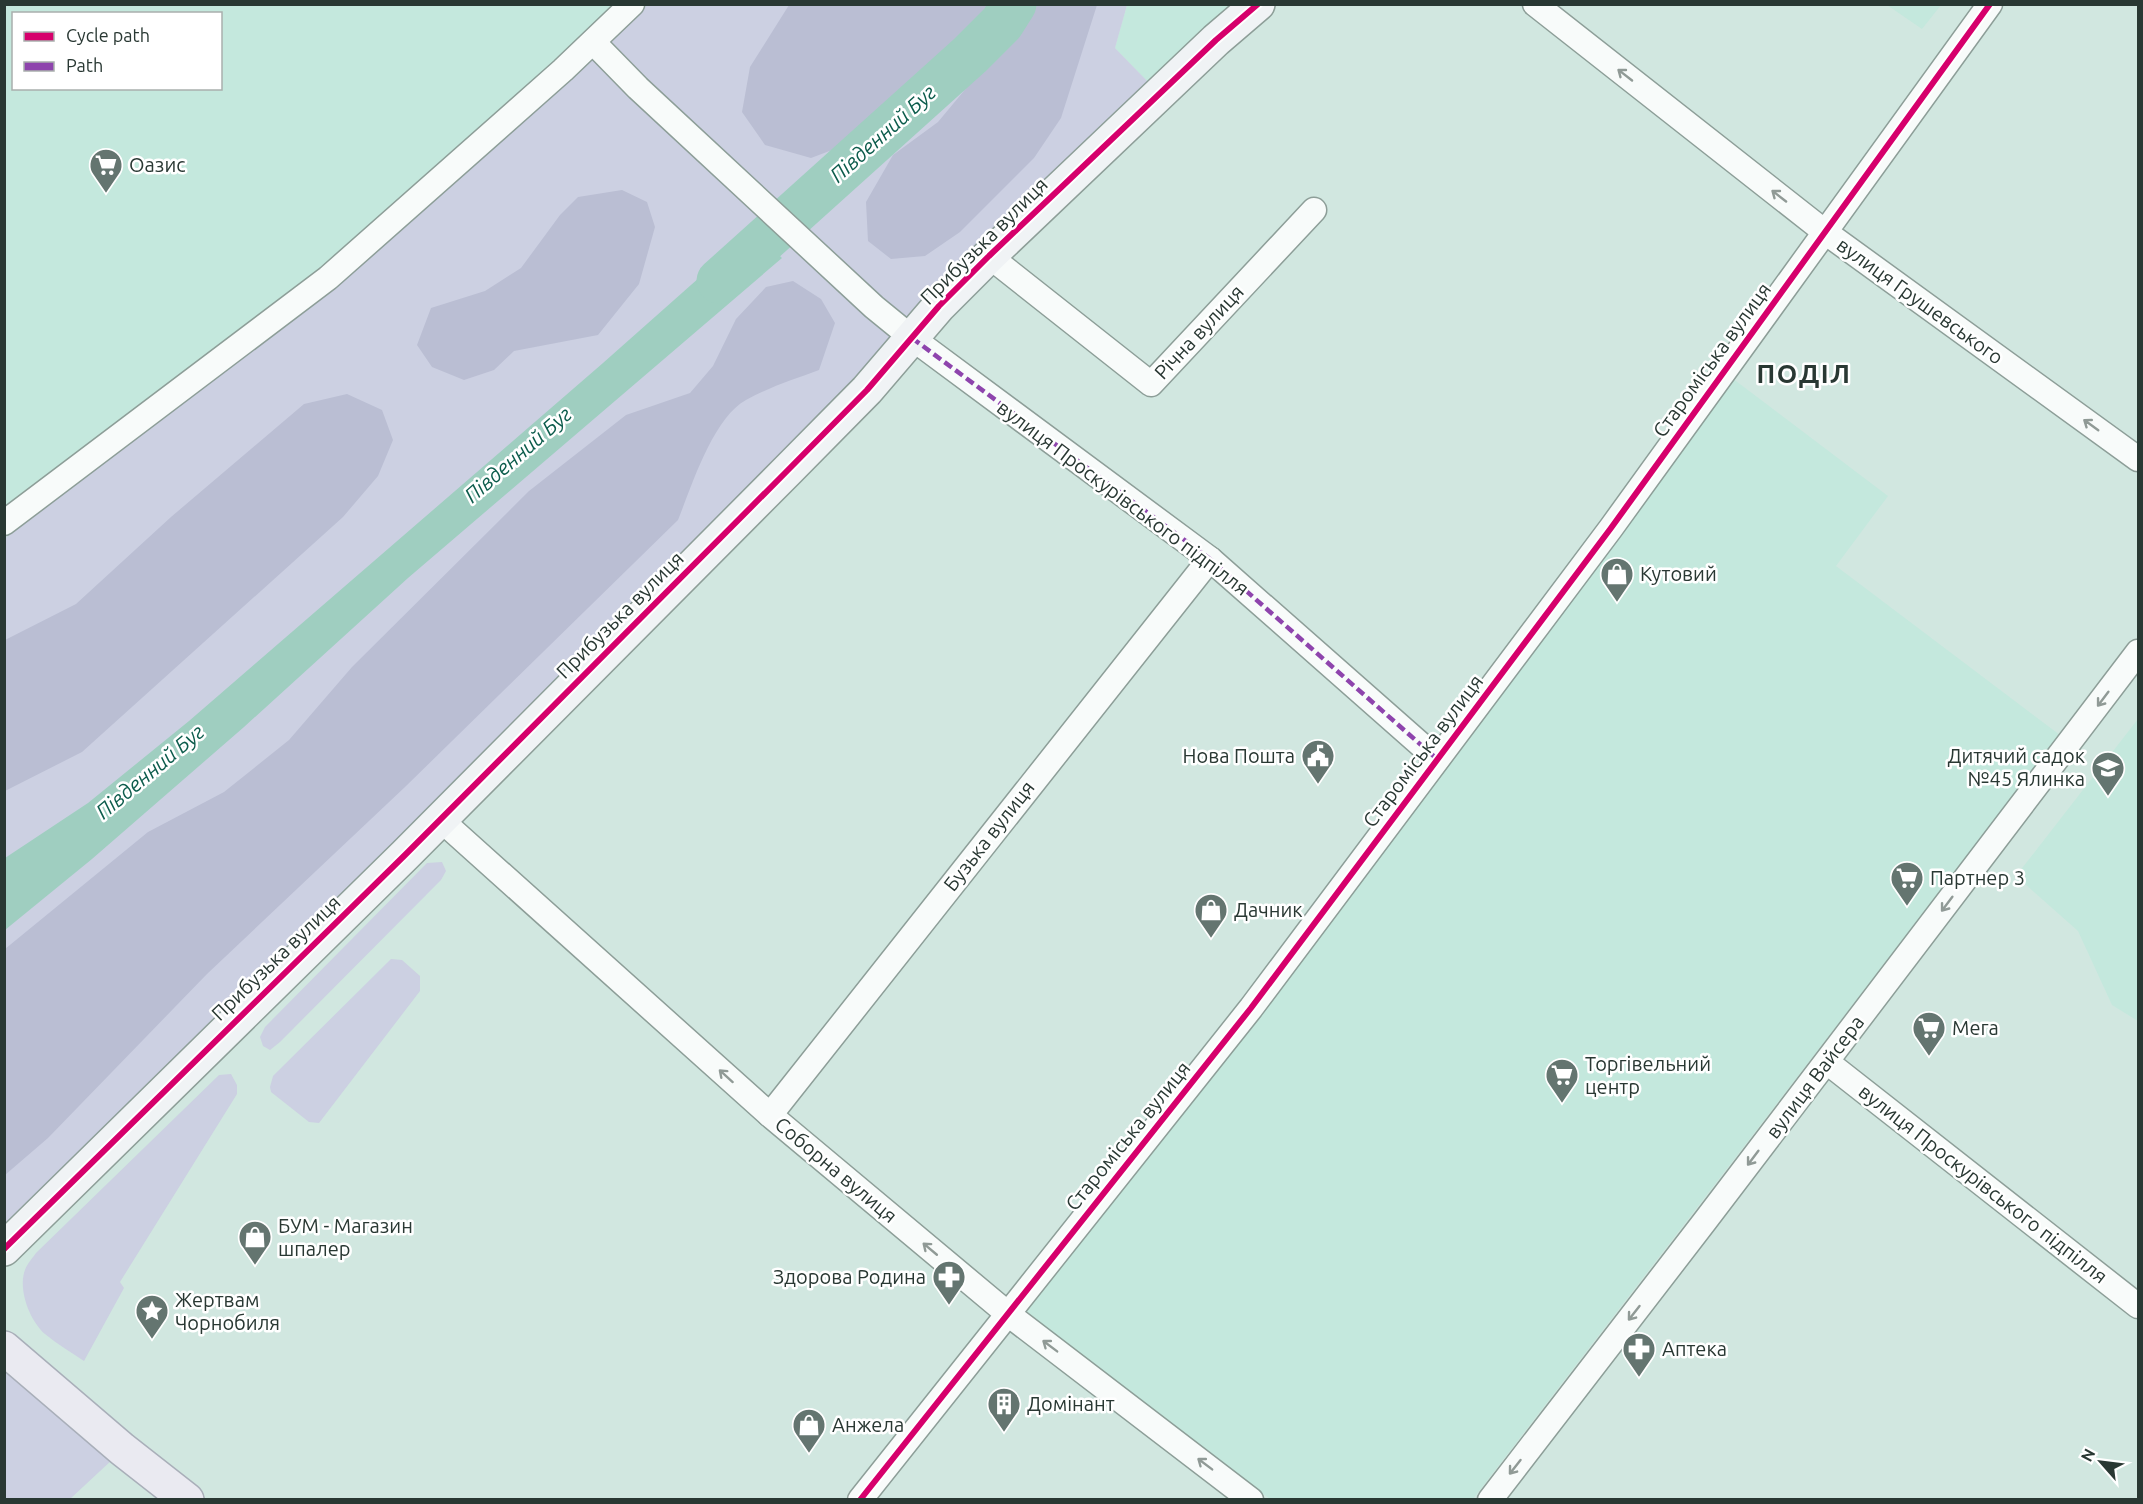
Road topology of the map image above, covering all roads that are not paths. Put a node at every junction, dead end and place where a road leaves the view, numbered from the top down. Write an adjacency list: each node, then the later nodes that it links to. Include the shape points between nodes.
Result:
1 (632, 4): 5 (street)
2 (1258, 4): 8 (street, Прибузька вулиця)
3 (1535, 4): 7 (street, вулиця Грушевського, one-way to 3)
4 (1990, 4): 7 (street, Староміська вулиця)
5 (593, 42): 9 (street, вулиця Проскурівського підпілля, via 826,264); 11 (street, via 328,278)
6 (1314, 210): 8 (street, Річна вулиця, via 1150,384)
7 (1825, 232): 10 (street, вулиця Грушевського, one-way to 7); 14 (street, Староміська вулиця, via 1611,528)
8 (989, 256): 9 (street, Прибузька вулиця)
9 (912, 338): 12 (street, вулиця Проскурівського підпілля); 15 (street, Прибузька вулиця, via 867,390)
10 (2139, 459)
11 (4, 523)
12 (1210, 559): 14 (street, вулиця Проскурівського підпілля); 17 (street, Бузька вулиця)
13 (2139, 652): 16 (street, вулиця Вайсера, one-way to 16)
14 (1437, 759): 20 (street, Староміська вулиця, via 1251,1008)
15 (440, 819): 17 (street, Соборна вулиця, one-way to 15); 18 (street, Прибузька вулиця)
16 (1827, 1062): 19 (street, вулиця Проскурівського підпілля); 25 (street, вулиця Вайсера, one-way to 25)
17 (770, 1115): 20 (street, Соборна вулиця, one-way to 17)
18 (4, 1249)
19 (2139, 1306)
20 (1008, 1314): 23 (street, Староміська вулиця); 24 (street, Соборна вулиця, one-way to 20)
21 (4, 1348): 22 (main road)
22 (188, 1500)
23 (860, 1500)
24 (1251, 1500)
25 (1490, 1500)

